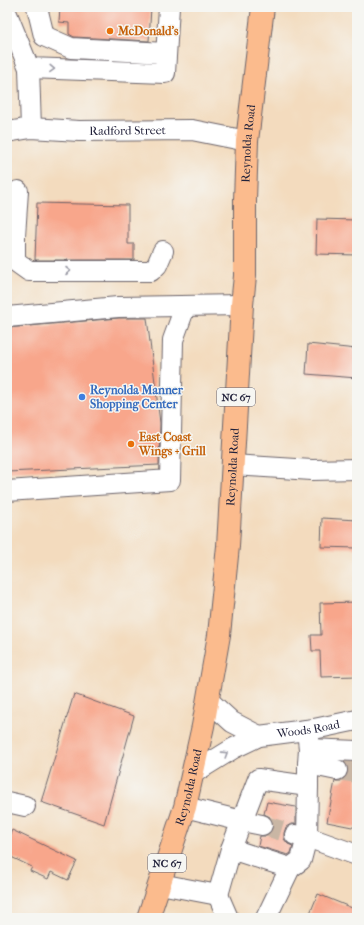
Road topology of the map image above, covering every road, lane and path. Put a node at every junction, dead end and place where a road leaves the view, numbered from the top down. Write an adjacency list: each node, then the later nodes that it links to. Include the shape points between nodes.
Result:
1 (37, 7): 5 (street, via 44,36 72,48)
2 (169, 7): 5 (street)
3 (263, 7): 9 (main road, Reynolda Road / NC 67)
4 (7, 14): 6 (street)
5 (166, 53): 6 (street, one-way to 5, via 165,73)
6 (29, 68): 7 (street)
7 (31, 128): 8 (street, Radford Street); 9 (street, Radford Street, via 192,130)
8 (7, 132)
9 (247, 141): 12 (main road, Reynolda Road / NC 67, via 245,276)
10 (18, 192): 11 (street, one-way to 11, via 15,261 29,271 151,271)
11 (163, 251)
12 (242, 305): 13 (street); 15 (main road, Reynolda Road / NC 67)
13 (185, 307): 14 (street, via 118,307); 17 (street, via 173,340 170,480)
14 (7, 317)
15 (232, 465): 16 (street, via 312,470); 18 (main road, Reynolda Road / NC 67, via 228,546 219,635)
16 (357, 469)
17 (7, 491)
18 (208, 700): 20 (street, Woods Road, via 232,722); 24 (main road, Reynolda Road / NC 67)
19 (357, 720): 21 (street, Woods Road)
20 (259, 736): 21 (street, Woods Road); 24 (street, Woods Road, one-way to 20)
21 (308, 747): 22 (street); 23 (street); 25 (street)
22 (357, 751)
23 (337, 770)
24 (192, 774): 26 (main road, Reynolda Road / NC 67)
25 (308, 786): 27 (street, via 258,779); 29 (street)
26 (185, 807): 27 (street); 33 (main road, Reynolda Road / NC 67)
27 (242, 821): 28 (street); 30 (street)
28 (262, 825)
29 (301, 836): 31 (street); 32 (street, via 301,860)
30 (231, 849): 32 (street); 34 (street)
31 (357, 855)
32 (290, 868): 37 (street)
33 (160, 884): 34 (street); 35 (main road, Reynolda Road / NC 67)
34 (218, 895): 36 (street)
35 (148, 918)
36 (228, 918)
37 (266, 918)

